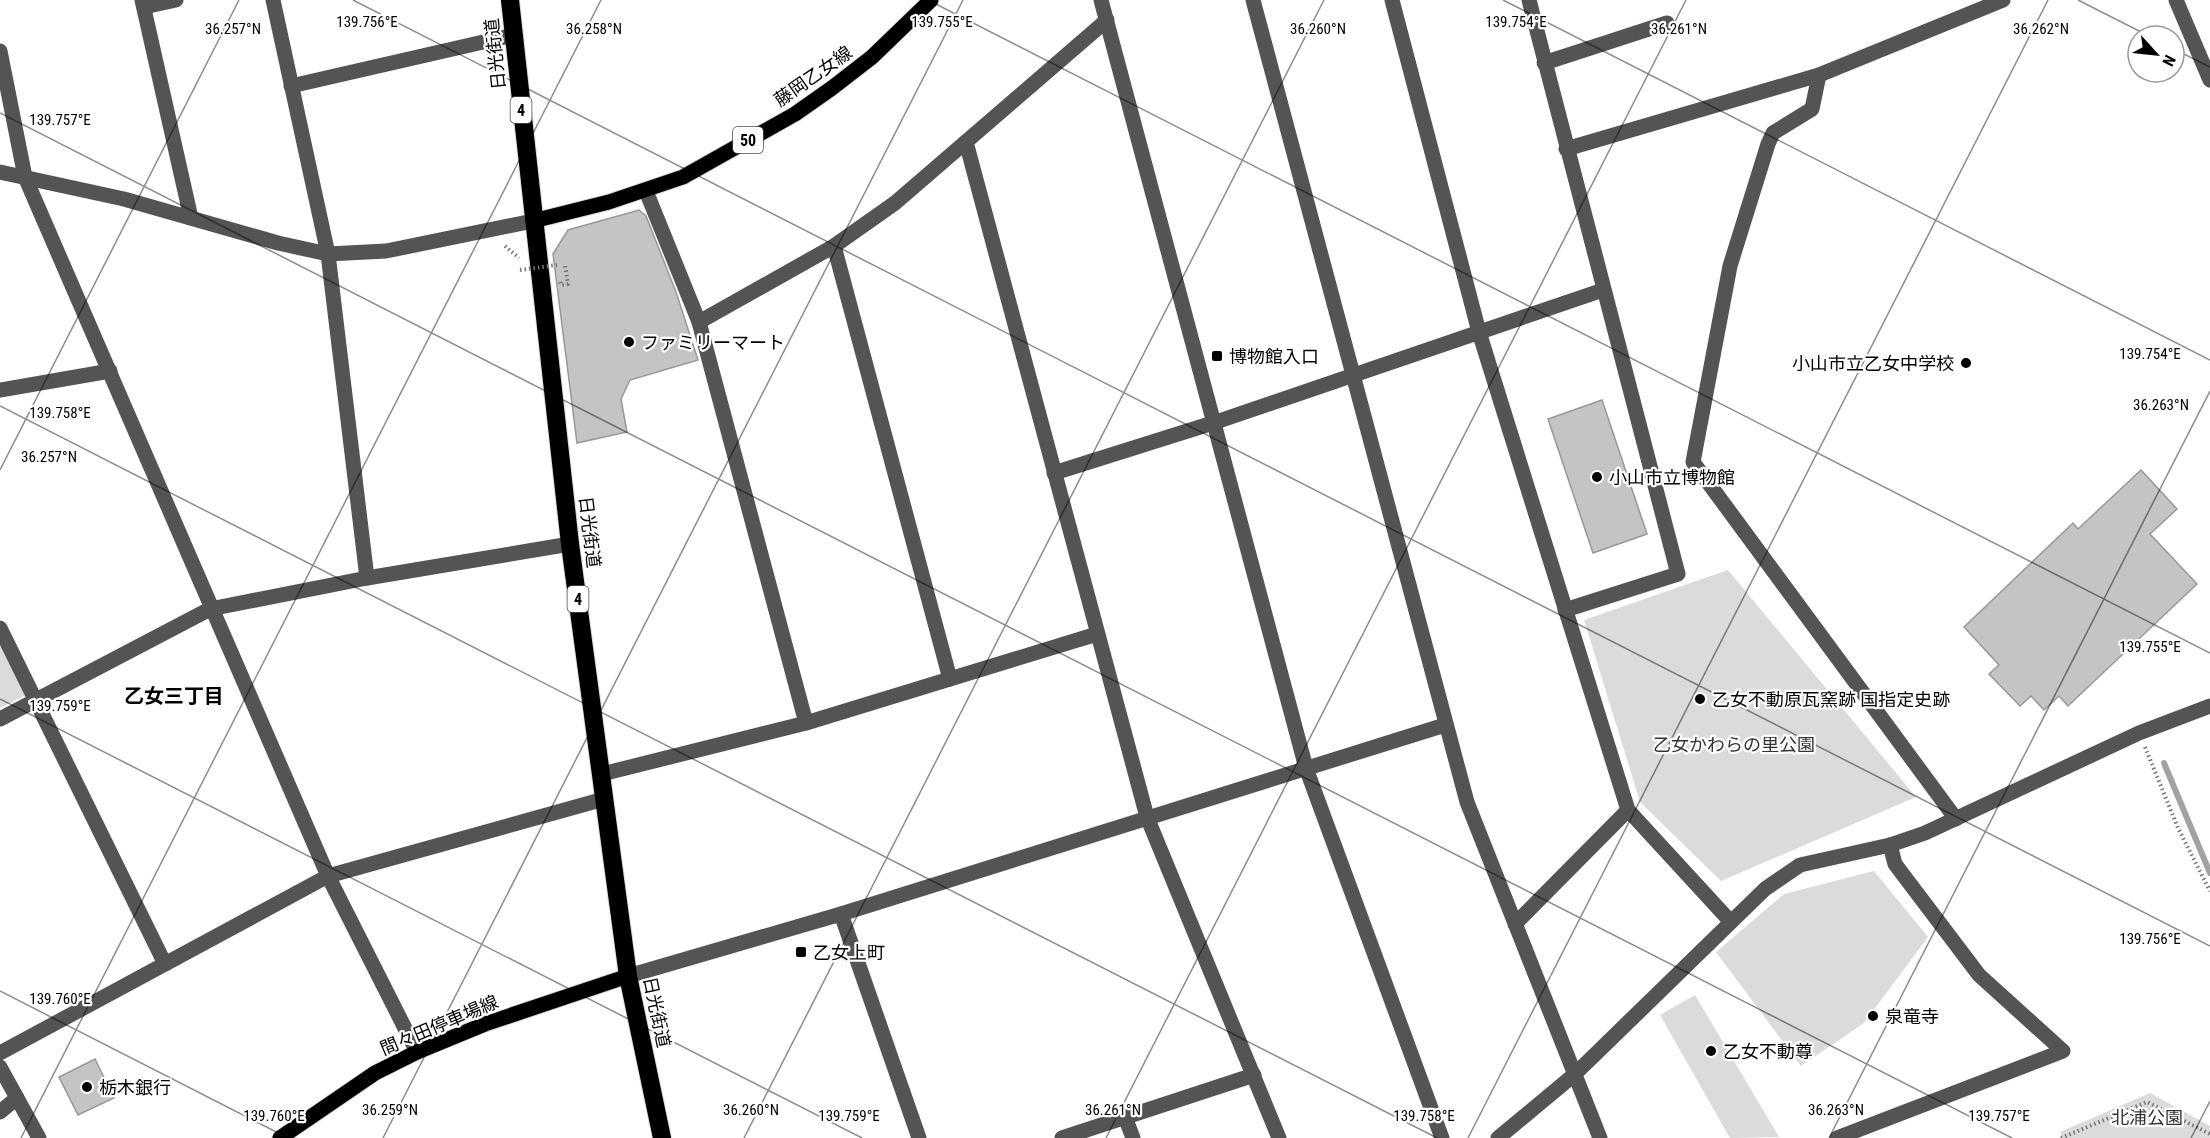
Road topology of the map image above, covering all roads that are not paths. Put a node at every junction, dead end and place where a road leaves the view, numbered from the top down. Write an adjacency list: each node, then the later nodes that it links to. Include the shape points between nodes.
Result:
1 (176, 0): 11 (street)
2 (273, 0): 19 (street)
3 (510, 0): 14 (highway, 日光街道 / 4)
4 (931, 0): 24 (main road, 藤岡乙女線 / 50, via 872,57 795,114 683,177)
5 (1101, 0): 12 (street)
6 (1253, 0): 33 (street)
7 (1392, 0): 31 (street)
8 (1529, 0): 16 (street)
9 (2003, 0): 17 (street)
10 (2176, 0): 18 (street)
11 (143, 4): 25 (street)
12 (1107, 20): 20 (street); 35 (street)
13 (1667, 23): 16 (street)
14 (514, 35): 19 (street); 26 (highway, 日光街道 / 4)
15 (0, 51): 23 (street)
16 (1544, 63): 21 (street)
17 (1819, 75): 21 (street); 54 (street, via 1812,109 1773,133 1768,144 1730,266 1693,462)
18 (2210, 80)
19 (291, 86): 28 (street)
20 (966, 142): 27 (street, via 895,204); 36 (street)
21 (1566, 149): 29 (street)
22 (0, 172): 23 (street)
23 (26, 177): 25 (street); 32 (street)
24 (646, 191): 26 (main road, 藤岡乙女線 / 50); 30 (street)
25 (191, 218): 28 (street)
26 (533, 221): 28 (street, via 386,251); 37 (highway, 日光街道 / 4)
27 (834, 246): 30 (street); 43 (street)
28 (328, 254): 38 (street)
29 (1603, 290): 31 (street); 40 (street, via 1678,574)
30 (699, 322): 47 (street)
31 (1479, 332): 33 (street); 40 (street)
32 (110, 371): 34 (street); 39 (street)
33 (1353, 375): 35 (street); 48 (street)
34 (0, 390)
35 (1216, 422): 36 (street); 49 (street)
36 (1054, 473): 42 (street)
37 (570, 544): 38 (street); 50 (highway, 日光街道 / 4)
38 (367, 578): 39 (street)
39 (210, 609): 44 (street); 56 (street)
40 (1565, 610): 52 (street)
41 (0, 628): 44 (street)
42 (1097, 634): 43 (street); 53 (street)
43 (950, 679): 47 (street)
44 (36, 699): 46 (street); 60 (street)
45 (2210, 706): 54 (street, via 2139,733)
46 (0, 719)
47 (806, 723): 50 (street)
48 (1445, 725): 49 (street); 59 (street, via 1467,802)
49 (1306, 768): 53 (street); 77 (street)
50 (602, 774): 51 (highway, 日光街道 / 4)
51 (604, 799): 56 (street); 61 (highway, 日光街道 / 4)
52 (1628, 810): 58 (street); 59 (street)
53 (1147, 817): 57 (street); 66 (street)
54 (1956, 819): 55 (street)
55 (1890, 845): 58 (street, via 1800,865 1765,889); 80 (street, via 1895,864 1979,975 2063,1051)
56 (328, 876): 60 (street); 62 (street)
57 (841, 914): 61 (street); 73 (street)
58 (1730, 921): 65 (street)
59 (1515, 924): 65 (street)
60 (165, 964): 63 (street)
61 (628, 976): 62 (main road, 間々田停車場線, via 485,1024); 72 (highway, 日光街道 / 4)
62 (417, 1052): 71 (main road, 間々田停車場線, via 375,1073)
63 (0, 1053)
64 (0, 1067): 67 (street)
65 (1575, 1074): 78 (street); 79 (street)
66 (1254, 1075): 69 (street); 76 (street)
67 (17, 1098): 68 (street); 70 (street)
68 (0, 1112)
69 (1125, 1117): 74 (street); 75 (street)
70 (39, 1138)
71 (280, 1138)
72 (662, 1138)
73 (919, 1138)
74 (1062, 1138)
75 (1133, 1138)
76 (1279, 1138)
77 (1442, 1138)
78 (1498, 1138)
79 (1600, 1138)
80 (1837, 1138)

